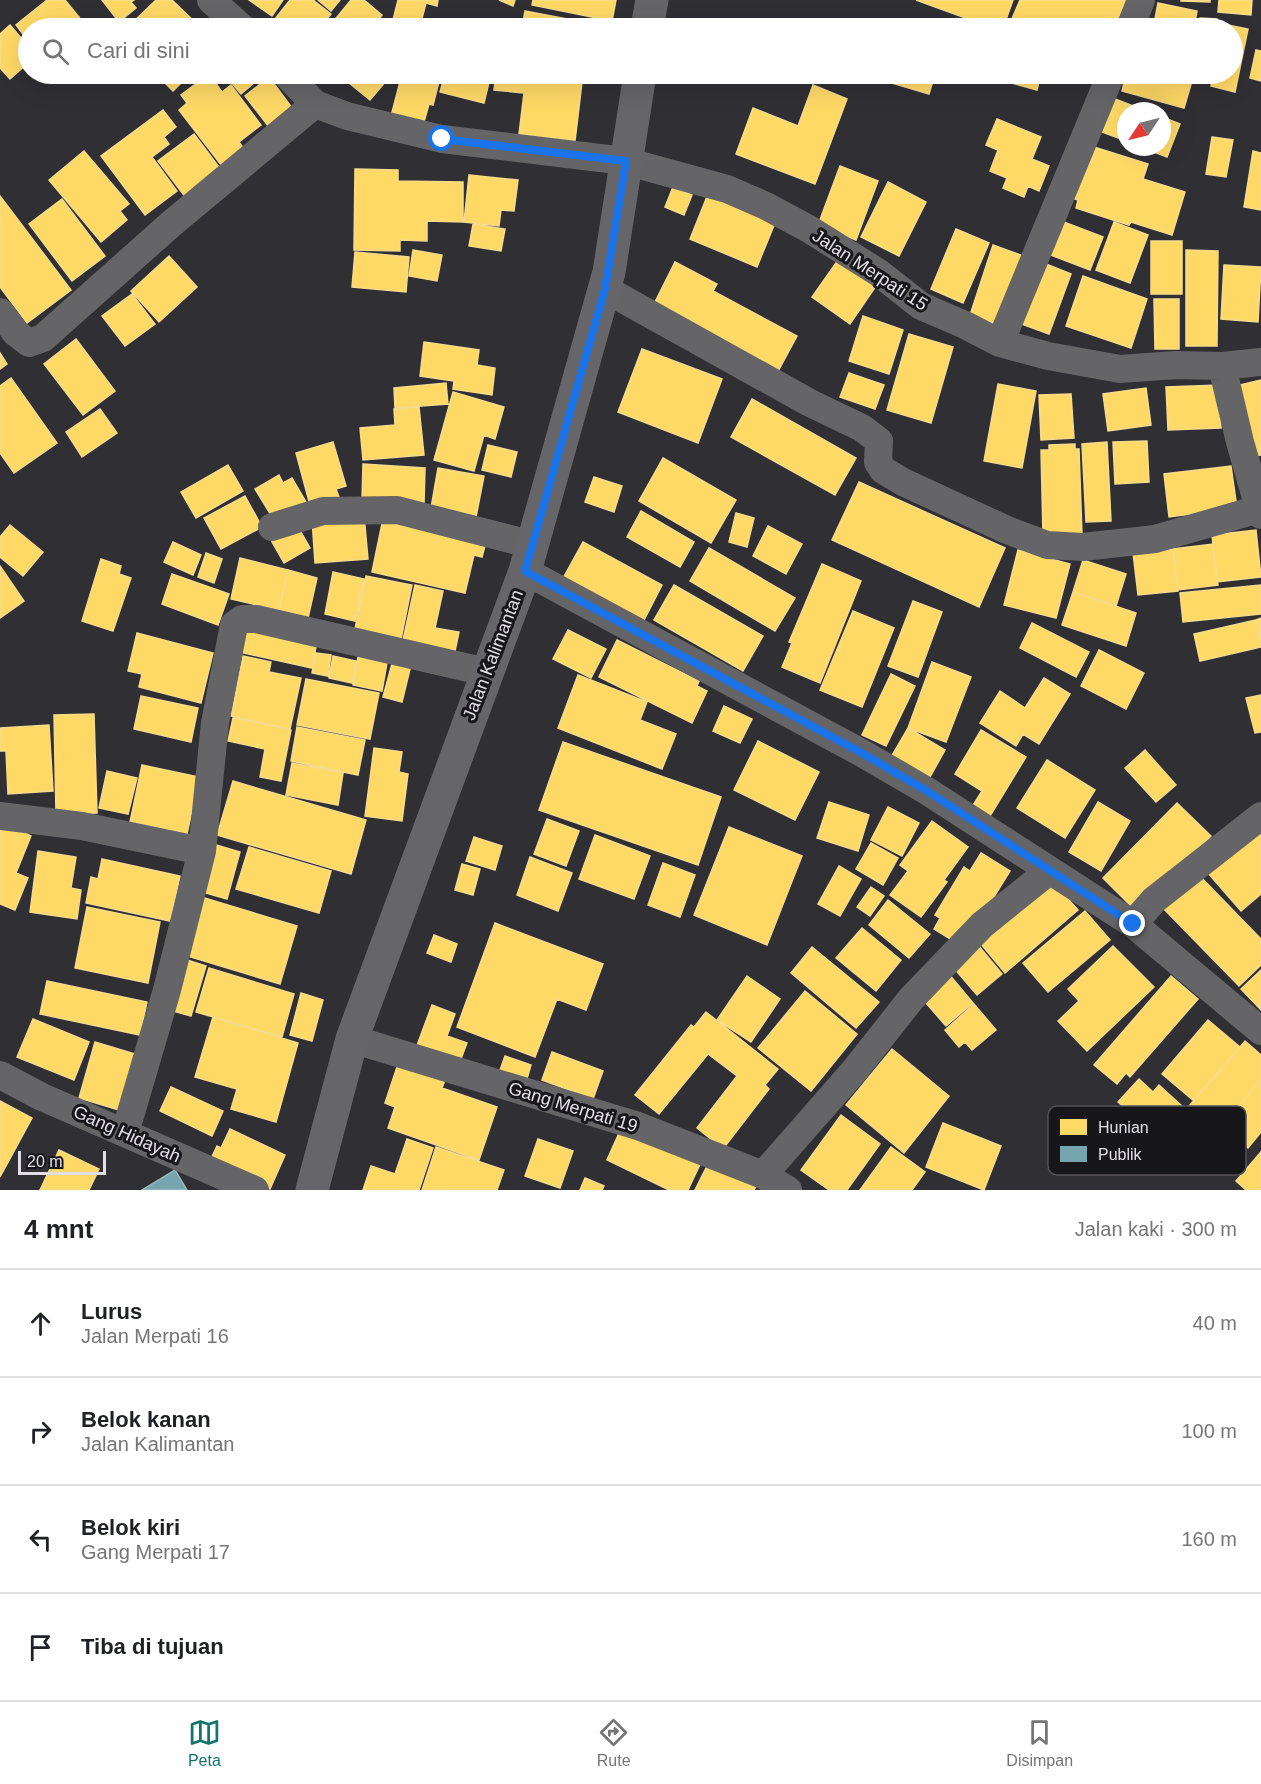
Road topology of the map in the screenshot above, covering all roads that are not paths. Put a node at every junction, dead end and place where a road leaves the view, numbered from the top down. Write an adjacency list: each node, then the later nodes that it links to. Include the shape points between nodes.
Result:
1 (211, 0): 4 (street)
2 (652, 0): 5 (main road)
3 (1141, 0): 6 (street)
4 (231, 18)
5 (649, 18)
6 (1134, 18)
7 (296, 84): 10 (street)
8 (638, 84): 11 (main road, Jalan Kalimantan)
9 (1107, 84): 14 (street)
10 (315, 104): 11 (street, Jalan Merpati 15, via 347,116 442,139); 13 (street, via 43,338 29,343)
11 (626, 161): 12 (main road, Jalan Kalimantan); 14 (street, Jalan Merpati 15, via 727,189 766,206 870,268 921,306)
12 (605, 289): 17 (street, via 862,428 879,441 878,462 883,470 903,482 1047,545 1083,547 1155,539); 19 (main road, Jalan Kalimantan)
13 (0, 312)
14 (1000, 343): 16 (street, Jalan Merpati 15, via 1120,369)
15 (1261, 362): 16 (street, Jalan Merpati 15)
16 (1222, 366): 17 (street)
17 (1260, 512)
18 (272, 527): 19 (street, via 323,511 397,510)
19 (529, 558): 20 (main road, Jalan Kalimantan); 24 (street, via 927,791)
20 (486, 672): 23 (street, via 242,619 234,625 215,723); 27 (main road, Jalan Kalimantan)
21 (0, 816): 23 (street, via 82,826)
22 (1261, 816): 25 (street, via 1154,900)
23 (202, 851): 29 (street)
24 (1049, 871): 25 (street); 30 (street, via 982,925 911,999)
25 (1133, 924): 26 (street)
26 (1261, 1031)
27 (352, 1039): 30 (street, Gang Merpati 19, via 638,1126); 32 (main road, Jalan Kalimantan)
28 (0, 1075): 29 (street, Gang Hidayah)
29 (125, 1133): 31 (street, Gang Hidayah)
30 (763, 1175): 33 (street, Gang Merpati 19)
31 (255, 1190)
32 (312, 1190)
33 (789, 1190)

